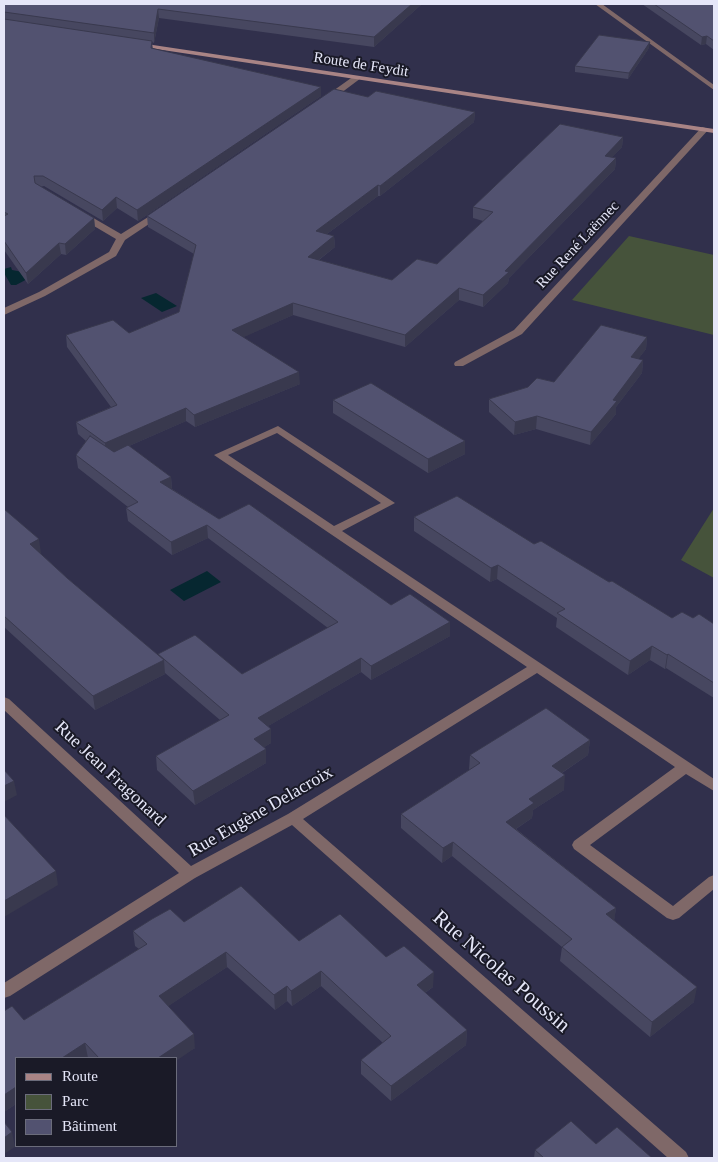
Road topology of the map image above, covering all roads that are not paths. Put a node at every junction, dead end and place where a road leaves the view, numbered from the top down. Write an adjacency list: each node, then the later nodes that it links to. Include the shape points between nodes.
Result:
1 (598, 4): 4 (street)
2 (125, 42): 3 (street, Route de Feydit)
3 (357, 78): 5 (street); 6 (street, Route de Feydit)
4 (714, 88)
5 (320, 104)
6 (710, 130): 11 (street, Rue René Laënnec, via 518,332)
7 (169, 206): 9 (street)
8 (72, 209): 9 (street)
9 (121, 238): 10 (street, via 113,254)
10 (4, 312)
11 (459, 364)
12 (333, 531): 12 (street, via 389,503 278,429 220,455); 13 (street)
13 (536, 667): 15 (street); 17 (street, Rue Eugène Delacroix)
14 (4, 702): 18 (street, Rue Jean Fragonard)
15 (686, 767): 16 (street); 19 (street, via 579,845 673,914)
16 (714, 786)
17 (293, 818): 18 (street, Rue Eugène Delacroix); 21 (street, Rue Nicolas Poussin)
18 (190, 874): 20 (street, Rue Eugène Delacroix)
19 (714, 881)
20 (4, 991)
21 (680, 1158)

